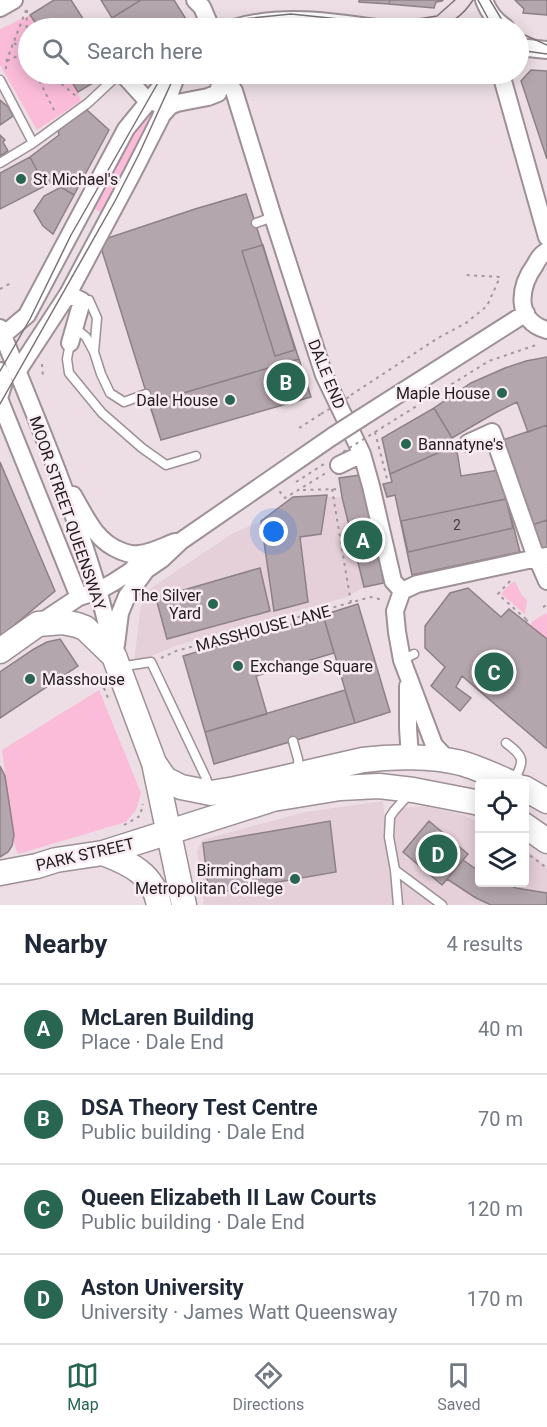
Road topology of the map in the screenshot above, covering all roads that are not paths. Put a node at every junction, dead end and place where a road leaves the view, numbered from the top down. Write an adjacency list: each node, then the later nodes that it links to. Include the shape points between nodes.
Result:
1 (14, 0): 4 (street)
2 (195, 0): 5 (street)
3 (484, 0): 6 (street)
4 (0, 8)
5 (207, 18)
6 (494, 18)
7 (529, 42): 9 (street)
8 (529, 48): 9 (street)
9 (545, 50)
10 (3, 78): 21 (lane)
11 (109, 84): 21 (lane)
12 (131, 84): 19 (street)
13 (167, 84): 19 (street)
14 (171, 84): 19 (street)
15 (220, 84): 18 (street, via 218,93)
16 (229, 84): 20 (street, DALE END)
17 (504, 84): 25 (street)
18 (208, 98): 19 (street); 20 (street, via 224,104)
19 (158, 108): 26 (street); 28 (street, via 126,129 27,315)
20 (244, 125): 23 (street, DALE END)
21 (33, 143): 22 (lane)
22 (0, 163)
23 (273, 218): 24 (lane); 39 (street, DALE END, via 324,375)
24 (256, 223)
25 (546, 244): 27 (street, via 523,288)
26 (75, 298): 29 (street); 31 (lane, via 89,300 97,318); 33 (street)
27 (526, 313): 30 (street); 42 (street, bridge, via 333,436)
28 (1, 334): 33 (street, MOOR STREET QUEENSWAY)
29 (72, 335): 31 (lane, via 86,336); 40 (lane, via 67,359 69,373 102,413 166,465)
30 (547, 335)
31 (94, 352): 34 (lane, via 110,393 124,402)
32 (0, 371): 33 (street); 35 (street, via 4,382)
33 (17, 372): 38 (street, MOOR STREET QUEENSWAY)
34 (146, 394)
35 (0, 395)
36 (0, 401): 48 (street, MOOR STREET QUEENSWAY)
37 (468, 443): 44 (street, via 492,432)
38 (51, 454): 43 (street, via 100,539 123,552 138,555); 47 (street, MOOR STREET QUEENSWAY)
39 (362, 454): 41 (street); 49 (street, DALE END)
40 (195, 456)
41 (336, 461)
42 (181, 541): 43 (street); 45 (street, via 162,559)
43 (148, 551): 45 (street)
44 (542, 558): 46 (street); 49 (street, via 417,584)
45 (138, 570): 47 (street); 52 (street, via 120,613)
46 (547, 581)
47 (98, 591): 48 (street); 52 (street, MOOR STREET QUEENSWAY)
48 (79, 597): 50 (street)
49 (399, 597): 53 (street, DALE END, via 394,611 397,632 408,657)
50 (38, 624): 51 (main road); 52 (main road, MOOR STREET QUEENSWAY, via 63,622 85,628)
51 (0, 651)
52 (116, 662): 58 (main road, MOOR STREET QUEENSWAY); 65 (lane, via 150,662)
53 (408, 676): 56 (street, DALE END); 57 (street, DALE END, via 434,745)
54 (293, 741): 59 (lane)
55 (506, 743): 61 (lane, via 522,759)
56 (410, 758): 57 (main road); 59 (main road, via 363,760); 66 (main road, via 432,778)
57 (449, 761): 60 (main road)
58 (154, 763): 62 (main road, MOOR STREET QUEENSWAY); 65 (main road, via 165,779 181,788)
59 (299, 775): 65 (main road)
60 (503, 779)
61 (515, 779)
62 (158, 787): 70 (main road, MOOR STREET QUEENSWAY); 72 (main road, MOOR STREET QUEENSWAY, via 152,811 139,831)
63 (413, 790): 67 (main road, PARK STREET); 70 (main road, PARK STREET, via 379,786 304,793); 73 (lane, via 390,817)
64 (529, 790): 68 (main road)
65 (211, 793)
66 (475, 800)
67 (475, 801)
68 (547, 801)
69 (529, 828): 71 (main road)
70 (169, 831): 72 (main road, PARK STREET); 76 (main road, MOOR STREET QUEENSWAY)
71 (547, 841)
72 (114, 849): 74 (main road, PARK STREET); 75 (main road, via 151,882)
73 (394, 870): 77 (lane); 78 (lane)
74 (0, 873)
75 (159, 905)
76 (184, 905)
77 (398, 905)
78 (442, 905)

